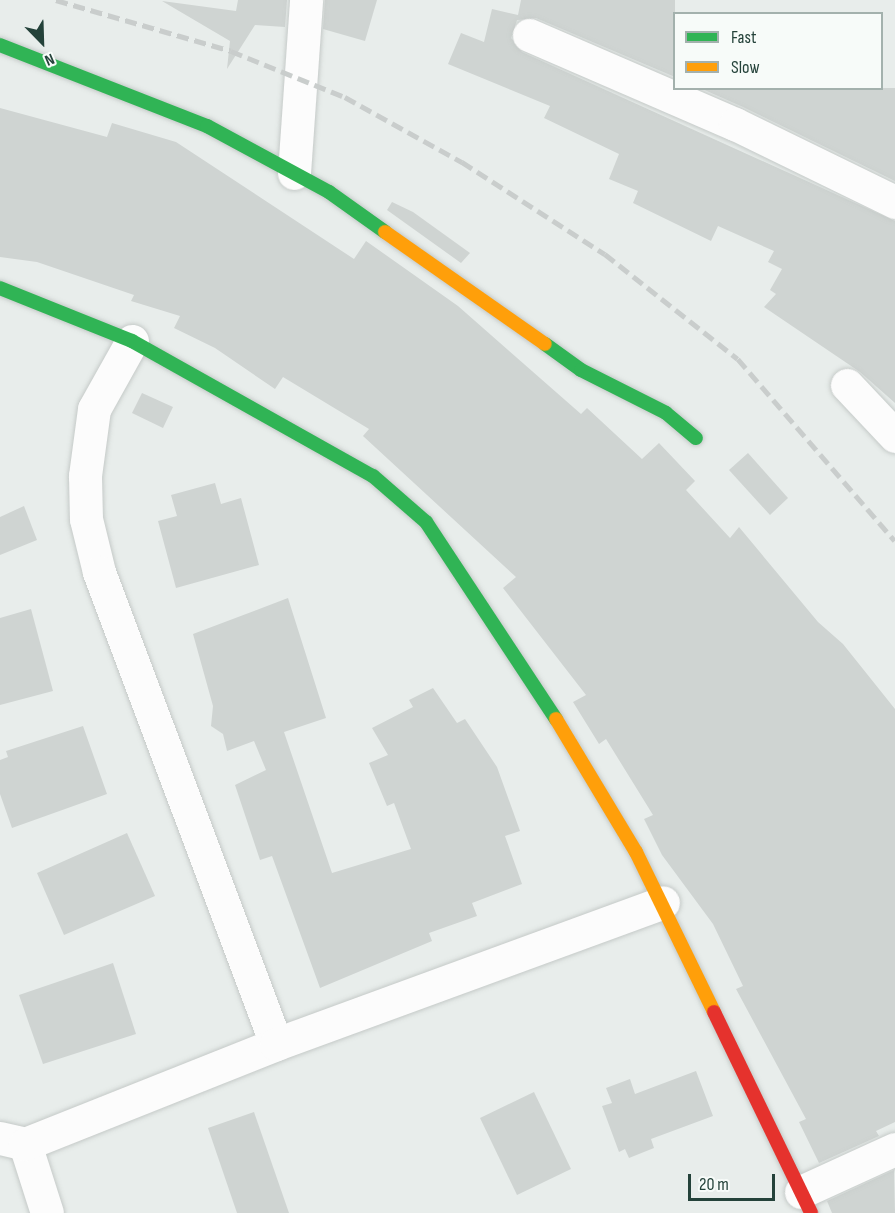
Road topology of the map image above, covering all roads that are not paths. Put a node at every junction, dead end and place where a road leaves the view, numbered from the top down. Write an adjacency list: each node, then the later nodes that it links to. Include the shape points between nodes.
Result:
1 (306, 0): 4 (street)
2 (529, 35): 5 (street, via 735,124)
3 (0, 45): 4 (street, via 207,126)
4 (294, 172): 10 (street, via 460,280 580,370 666,412)
5 (895, 202)
6 (0, 288): 7 (street)
7 (132, 341): 11 (street, via 373,476 412,507 456,560 514,648); 12 (street, via 94,409 85,476 86,519 99,572)
8 (847, 385): 9 (street)
9 (895, 436)
10 (696, 438)
11 (663, 902): 12 (street); 15 (street)
12 (276, 1044): 13 (street)
13 (12, 1141): 16 (street)
14 (895, 1149): 15 (street)
15 (806, 1202)
16 (47, 1213)

